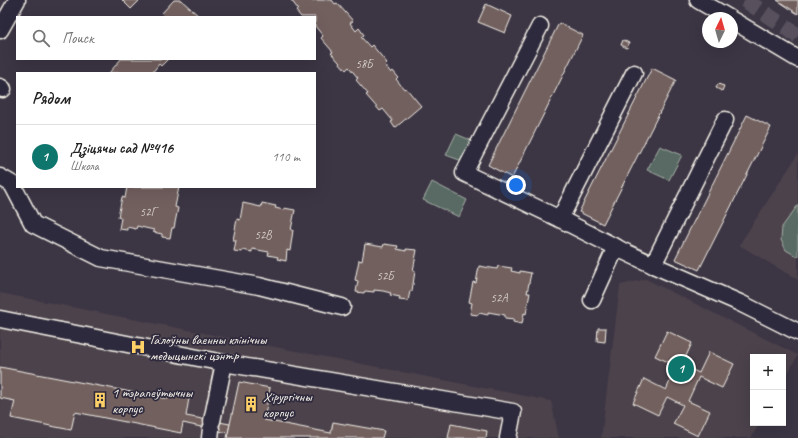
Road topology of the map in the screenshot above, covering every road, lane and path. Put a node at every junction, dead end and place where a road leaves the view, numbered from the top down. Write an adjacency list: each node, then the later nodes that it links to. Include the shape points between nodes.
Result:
1 (17, 0): 6 (lane)
2 (698, 0): 3 (lane)
3 (718, 12)
4 (738, 24): 7 (lane)
5 (540, 26): 11 (lane, via 464,173)
6 (0, 30)
7 (798, 59)
8 (634, 73): 11 (lane)
9 (725, 120): 13 (lane)
10 (0, 177): 15 (lane, via 12,184 33,224 101,258 259,286)
11 (560, 219): 12 (lane)
12 (616, 247): 13 (lane); 14 (lane)
13 (653, 265): 17 (lane)
14 (592, 300)
15 (342, 307)
16 (0, 318): 18 (lane)
17 (798, 332)
18 (224, 363): 19 (lane); 20 (lane, via 512,412)
19 (211, 429)
20 (508, 438)

